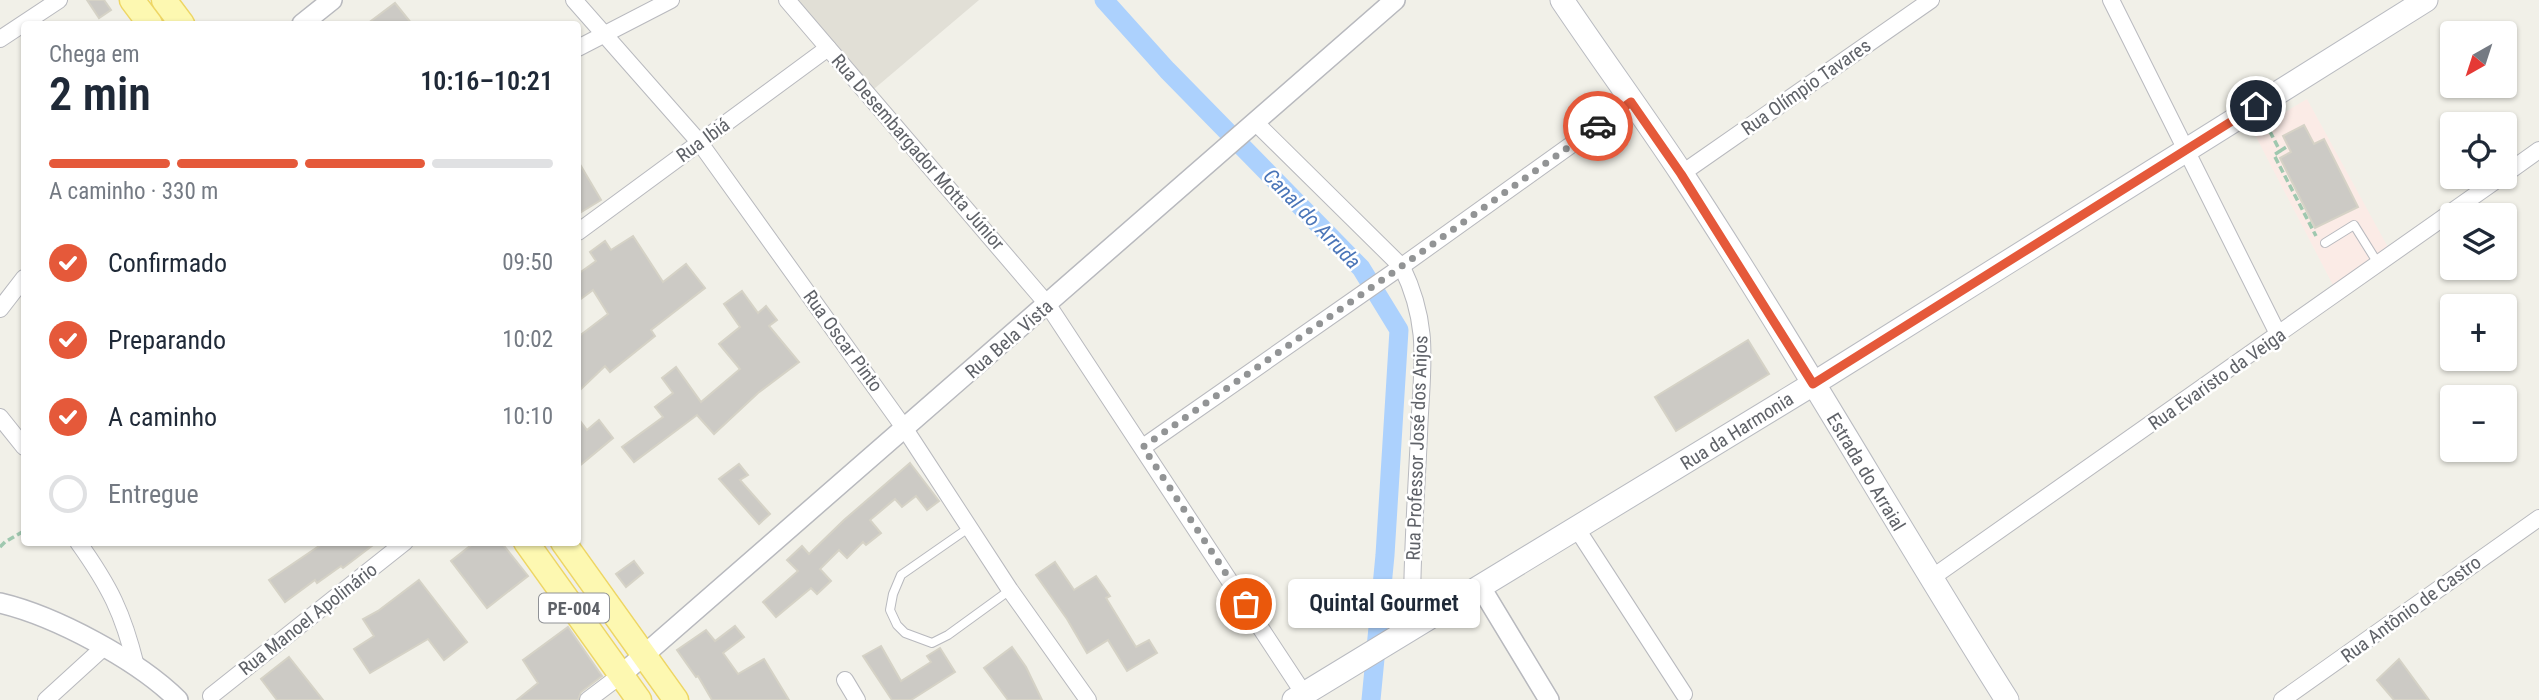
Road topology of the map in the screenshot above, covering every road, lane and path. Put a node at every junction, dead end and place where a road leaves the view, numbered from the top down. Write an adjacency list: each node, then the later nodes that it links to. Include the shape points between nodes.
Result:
1 (59, 0): 13 (street)
2 (132, 0): 14 (main road)
3 (164, 0): 15 (main road)
4 (332, 0): 16 (street)
5 (574, 0): 18 (street, Rua Oscar Pinto)
6 (671, 0): 18 (street)
7 (787, 0): 21 (street, Rua Desembargador Motta Júnior)
8 (1395, 0): 24 (street, Rua Bela Vista)
9 (1562, 0): 22 (main road, Estrada do Arraial)
10 (1931, 0): 31 (street, Rua Olímpio Tavares)
11 (2111, 0): 28 (street)
12 (2426, 0): 23 (main road, Rua da Harmonia)
13 (27, 21)
14 (148, 21)
15 (180, 21)
16 (307, 21)
17 (21, 25): 19 (street)
18 (604, 34): 20 (street); 25 (street, Rua Oscar Pinto)
19 (0, 39)
20 (581, 46)
21 (828, 48): 25 (street, Rua Ibiá); 38 (street, Rua Desembargador Motta Júnior)
22 (1631, 102): 31 (main road, Estrada do Arraial); 36 (street)
23 (2256, 106): 28 (main road, Rua da Harmonia); 29 (path)
24 (1250, 126): 36 (street, Rua Professor José dos Anjos); 38 (street, Rua Bela Vista)
25 (700, 143): 33 (street, Rua Ibiá); 43 (street, Rua Oscar Pinto)
26 (2288, 146): 29 (path)
27 (2539, 150): 30 (street, Rua Evaristo da Veiga)
28 (2186, 151): 40 (street); 41 (main road, Rua da Harmonia)
29 (2280, 151): 34 (path, via 2274,155 2321,246)
30 (2517, 166)
31 (1681, 174): 41 (main road, Estrada do Arraial)
32 (2485, 189): 35 (street, Rua Evaristo da Veiga)
33 (581, 230)
34 (2325, 243): 35 (lane, via 2354,225)
35 (2379, 265): 40 (street, Rua Evaristo da Veiga)
36 (1399, 269): 45 (street); 59 (street, Rua Professor José dos Anjos, via 1411,286 1422,324 1424,370)
37 (21, 282): 39 (street)
38 (1048, 305): 43 (street, Rua Bela Vista); 45 (street, Rua Desembargador Motta Júnior)
39 (0, 309)
40 (2279, 335): 55 (street, Rua Evaristo da Veiga)
41 (1813, 384): 48 (main road, Rua da Harmonia); 55 (main road, Estrada do Arraial)
42 (0, 417): 44 (street)
43 (905, 429): 47 (street, Rua Oscar Pinto); 61 (street, Rua Bela Vista)
44 (21, 443)
45 (1143, 447): 67 (street, Rua Desembargador Motta Júnior)
46 (2539, 518): 77 (street, Rua Antônio de Castro)
47 (970, 527): 57 (street, Rua Oscar Pinto); 57 (lane, via 901,575 890,610 897,625 932,643)
48 (1577, 529): 56 (main road, Rua da Harmonia); 65 (street)
49 (21, 533): 54 (path)
50 (81, 546): 62 (street, via 116,603)
51 (400, 546): 66 (street, Rua Manoel Apolinário)
52 (529, 546): 63 (main road, PE-004)
53 (566, 546): 61 (main road, PE-004)
54 (0, 547)
55 (1930, 579): 76 (main road, Estrada do Arraial)
56 (1480, 586): 59 (main road, Rua da Harmonia); 75 (street)
57 (1010, 590): 74 (street, Rua Oscar Pinto)
58 (0, 603): 60 (street, via 30,610)
59 (1412, 629): 67 (main road, Rua da Harmonia)
60 (103, 648): 62 (street); 69 (street)
61 (645, 655): 63 (street, Rua Bela Vista); 72 (main road, PE-004)
62 (136, 666): 68 (street)
63 (621, 675): 70 (street); 71 (main road, PE-004)
64 (845, 680): 73 (street)
65 (1684, 694)
66 (211, 696)
67 (1299, 697)
68 (173, 698)
69 (46, 700)
70 (588, 700)
71 (639, 700)
72 (676, 700)
73 (857, 700)
74 (1088, 700)
75 (1549, 700)
76 (2007, 700)
77 (2282, 700)

